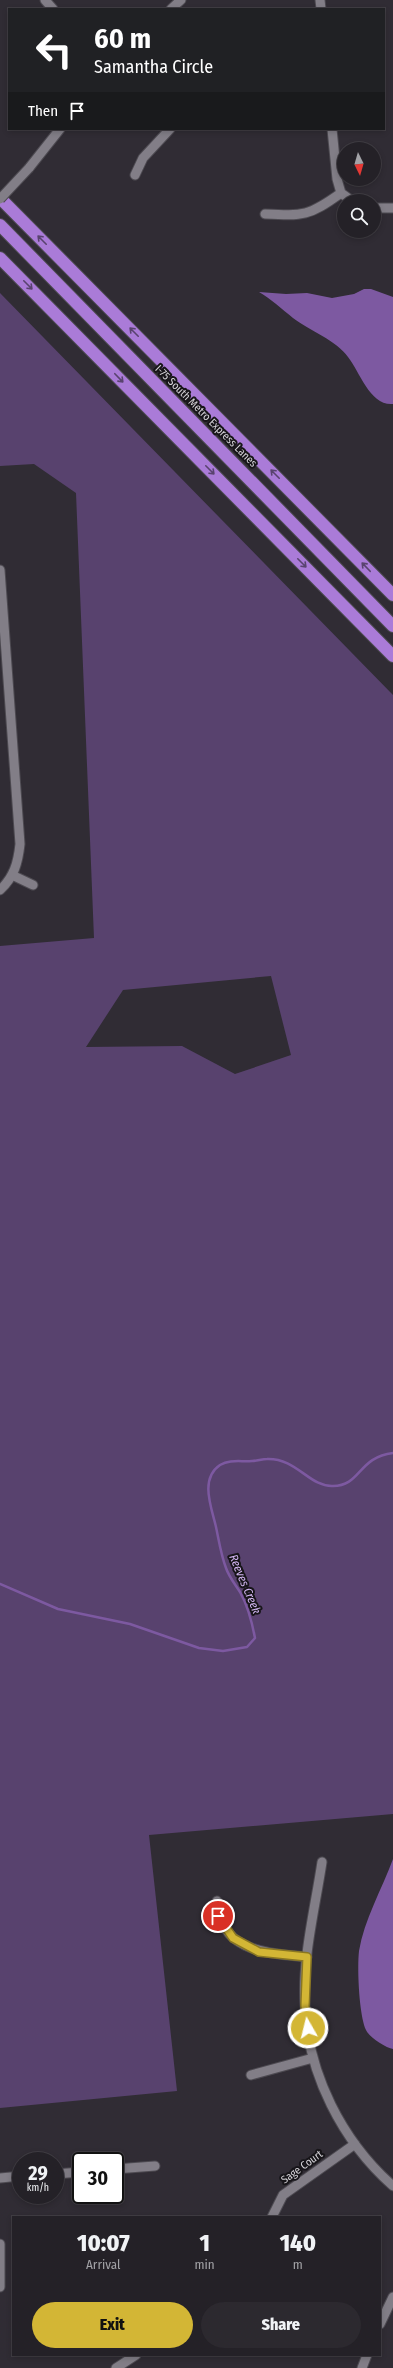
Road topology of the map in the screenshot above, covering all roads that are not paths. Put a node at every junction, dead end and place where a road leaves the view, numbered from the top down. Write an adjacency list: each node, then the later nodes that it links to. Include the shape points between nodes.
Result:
1 (45, 0): 3 (street)
2 (181, 0): 4 (street)
3 (52, 8)
4 (171, 8)
5 (59, 130): 10 (street, bridge, via 29,168)
6 (169, 130): 8 (street, via 143,158)
7 (332, 130): 9 (street, via 337,179)
8 (136, 175)
9 (341, 193): 13 (street, via 316,210 303,214)
10 (0, 198): 17 (highway, one-way to 10)
11 (381, 208): 12 (street)
12 (393, 208)
13 (265, 214)
14 (0, 226): 18 (highway, I-75 South Metro Express Lanes)
15 (0, 258): 19 (highway, one-way to 19)
16 (0, 570): 20 (street)
17 (393, 595)
18 (393, 626)
19 (393, 656)
20 (4, 669): 21 (street, via 20,844 17,865)
21 (12, 876): 22 (street); 23 (street)
22 (33, 885)
23 (0, 890)
24 (322, 1862): 26 (street)
25 (217, 1901): 26 (street, via 218,1916 233,1938 259,1952)
26 (307, 1957): 27 (street, via 305,2006)
27 (313, 2058): 28 (street); 29 (street, via 337,2117)
28 (251, 2075)
29 (355, 2144): 34 (street, via 377,2172); 35 (street, Sage Court, via 283,2196)
30 (155, 2166): 31 (street)
31 (124, 2168)
32 (12, 2177): 33 (street)
33 (0, 2178)
34 (393, 2186)
35 (273, 2216)
36 (0, 2244): 37 (street)
37 (0, 2287)
38 (393, 2297): 39 (street)
39 (381, 2322)
40 (134, 2356): 42 (street)
41 (367, 2356): 43 (street)
42 (116, 2368)
43 (362, 2368)

